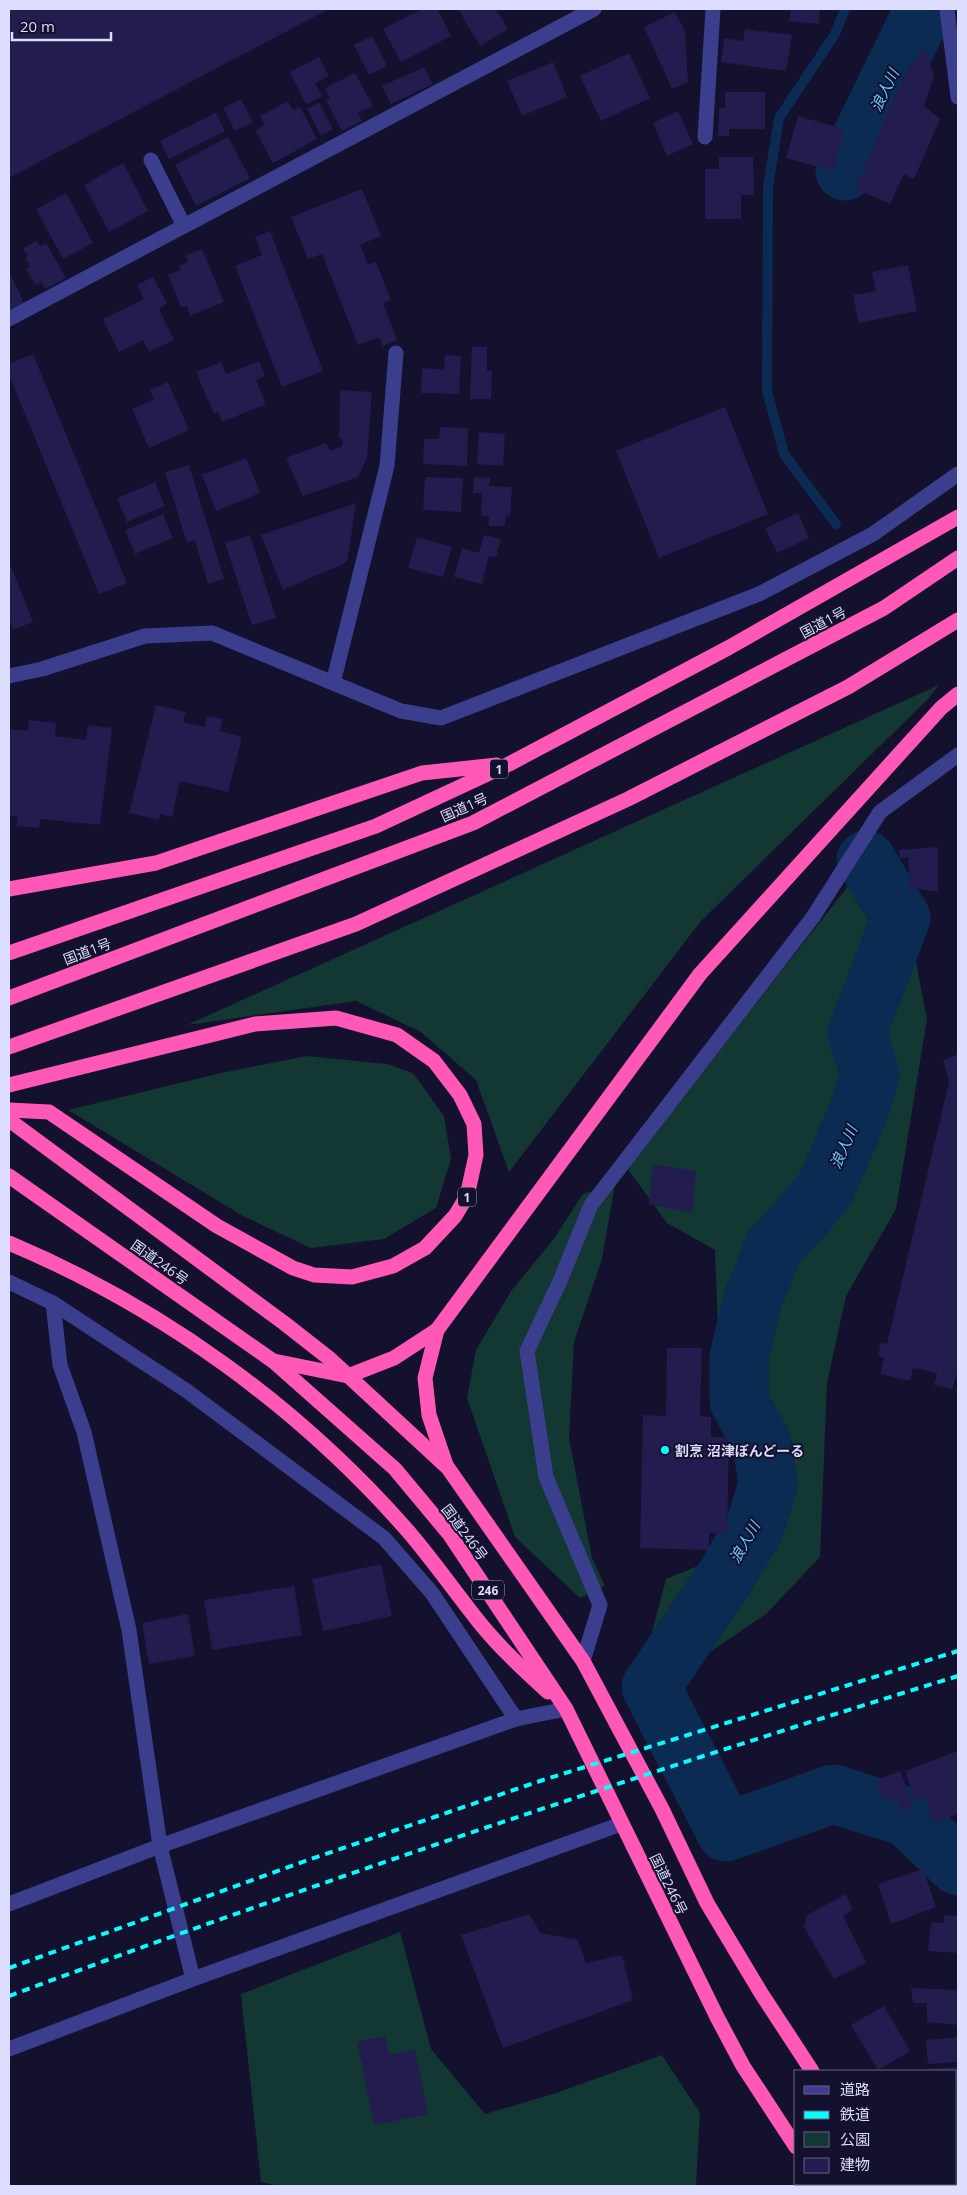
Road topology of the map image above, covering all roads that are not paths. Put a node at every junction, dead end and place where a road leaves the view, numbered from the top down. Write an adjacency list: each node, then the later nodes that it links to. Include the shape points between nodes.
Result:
1 (594, 9): 8 (street)
2 (713, 9): 6 (street)
3 (956, 9): 4 (street)
4 (948, 16): 5 (street)
5 (958, 96)
6 (705, 137)
7 (151, 160): 8 (street)
8 (184, 226): 9 (street)
9 (9, 319)
10 (396, 353): 16 (street, via 387,466)
11 (958, 474): 16 (street, via 873,534 759,594 441,718 401,711)
12 (958, 517): 19 (highway, 1, via 728,648)
13 (958, 558): 22 (highway, 国道1号, via 884,608 473,823)
14 (958, 620): 23 (highway, via 848,687 628,799 356,924)
15 (9, 676): 16 (street, via 42,669 144,636 212,633)
16 (333, 683)
17 (958, 694): 31 (highway, via 941,708 700,974)
18 (958, 755): 35 (street, via 880,812 813,917 591,1205 527,1351 546,1477 600,1605)
19 (509, 764): 20 (highway, 1, via 422,773 156,863); 21 (highway, 1, via 376,826)
20 (9, 889)
21 (9, 953)
22 (9, 998)
23 (9, 1047)
24 (9, 1085): 25 (highway, 1, via 255,1024 336,1018 397,1035 434,1062 460,1095 474,1124 476,1155 467,1196 455,1216 424,1248 393,1266 352,1277 314,1275 293,1268 217,1226 49,1112)
25 (9, 1110)
26 (9, 1120): 33 (highway, 国道246号 / 246, via 284,1323)
27 (9, 1176): 32 (highway, 国道246号 / 246)
28 (9, 1243): 36 (highway, via 91,1281 165,1324 243,1376 358,1477 408,1531 506,1652)
29 (9, 1282): 30 (street)
30 (53, 1303): 37 (street, via 187,1391 384,1538 432,1593); 39 (street, via 60,1365 84,1432 129,1630)
31 (437, 1330): 33 (highway, via 394,1358); 34 (highway, via 425,1378 428,1415)
32 (273, 1361): 33 (highway); 36 (highway, 国道246号 / 246, via 395,1469 450,1535)
33 (348, 1376): 34 (highway, 国道246号 / 246)
34 (448, 1468): 35 (highway, 国道246号 / 246)
35 (583, 1661): 43 (highway, 国道246号 / 246, via 662,1809 707,1903)
36 (566, 1709): 37 (street); 38 (highway, 国道246号 / 246)
37 (516, 1719): 39 (street)
38 (621, 1824): 41 (street); 44 (highway, 国道246号 / 246, via 716,2017 743,2066)
39 (160, 1846): 40 (street); 41 (street)
40 (9, 1904)
41 (193, 1979): 42 (street)
42 (9, 2049)
43 (811, 2070)
44 (794, 2144)

